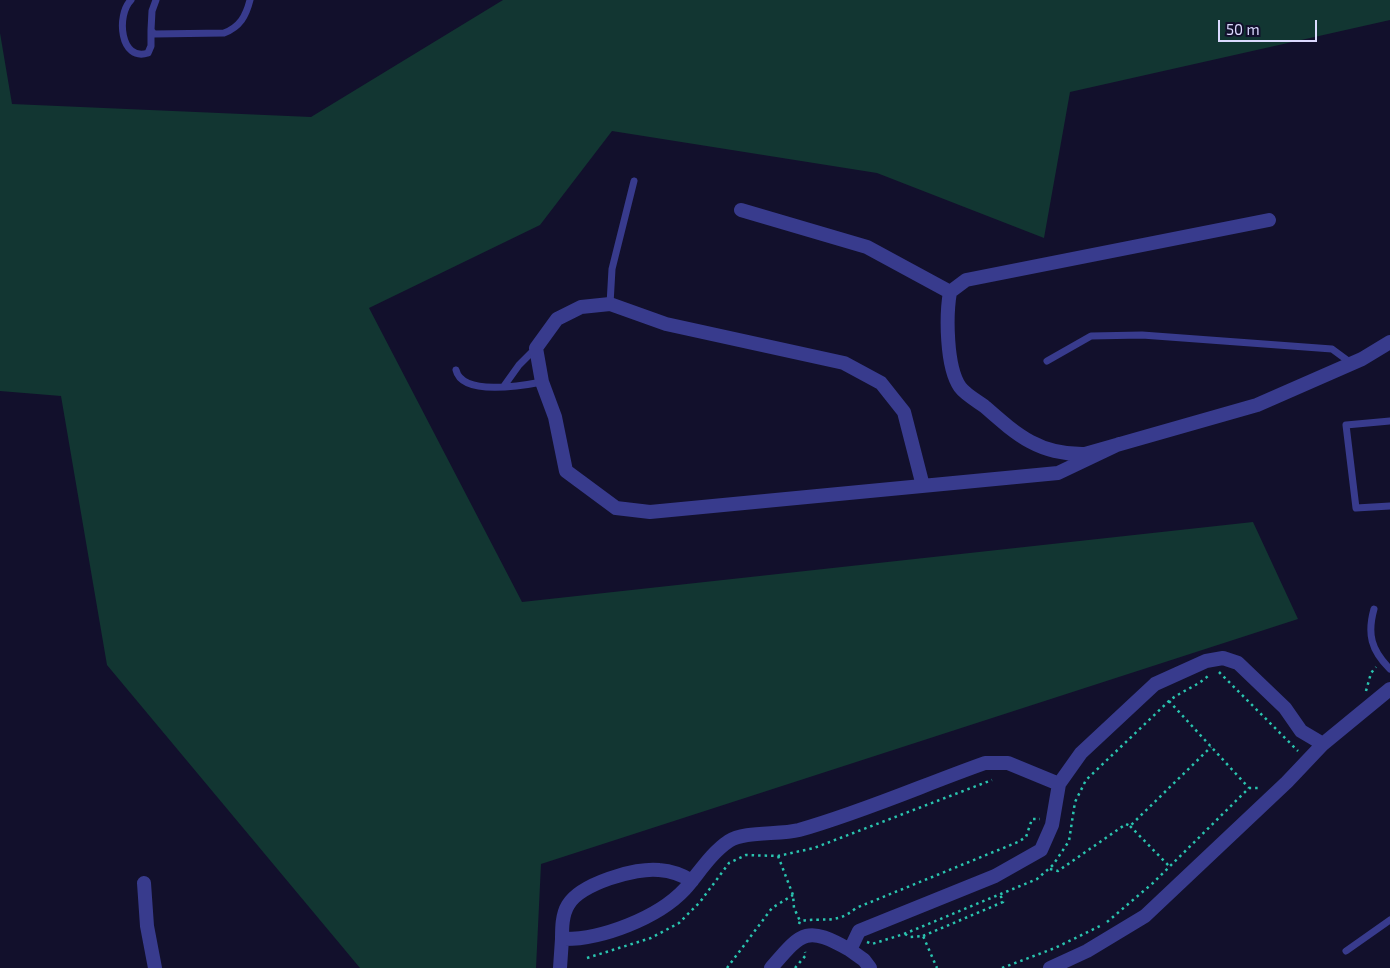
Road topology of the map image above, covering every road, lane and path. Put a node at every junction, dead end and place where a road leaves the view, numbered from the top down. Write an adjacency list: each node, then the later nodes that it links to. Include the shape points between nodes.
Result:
1 (131, 0): 4 (lane, via 123,16 123,34 132,53 140,56 148,53)
2 (156, 0): 4 (lane)
3 (250, 0): 4 (lane, via 239,24 224,33 154,34)
4 (151, 30)
5 (634, 181): 9 (lane, via 612,270)
6 (741, 210): 8 (street, via 867,246)
7 (1269, 220): 8 (street, via 966,280)
8 (950, 292): 18 (street, via 950,355 960,386 1024,440 1067,454 1085,454)
9 (610, 304): 11 (street, via 581,308 557,319); 19 (street, via 666,324 844,363 881,384 904,412)
10 (1390, 342): 13 (street)
11 (536, 348): 15 (street); 16 (lane)
12 (1048, 361): 13 (lane, via 1091,336 1142,335 1332,349)
13 (1351, 364): 18 (street, via 1257,405)
14 (456, 370): 16 (lane, via 464,383)
15 (542, 382): 16 (lane); 19 (street, via 555,417 566,471 616,508 650,512)
16 (504, 386)
17 (1390, 421): 20 (lane, via 1346,425 1356,508)
18 (1119, 444): 19 (street, via 1058,473)
19 (923, 486)
20 (1390, 506)
21 (1374, 609): 24 (lane, via 1369,626 1371,639 1379,658)
22 (1379, 664): 27 (path, via 1371,673 1367,691)
23 (1216, 668): 32 (path)
24 (1390, 668)
25 (1211, 674): 28 (path)
26 (1390, 689): 29 (street)
27 (1360, 698)
28 (1169, 701): 30 (path); 42 (path, via 1086,780 1075,802 1069,841)
29 (1323, 744): 36 (street, via 1301,731 1285,708 1238,664 1223,658 1206,661 1155,684 1081,753); 66 (street, via 1145,916 1087,951)
30 (1211, 747): 37 (path); 39 (path)
31 (1304, 748): 32 (path)
32 (1299, 752): 33 (path)
33 (1293, 758)
34 (992, 780): 40 (path, via 814,848)
35 (1267, 782): 37 (path, via 1260,788)
36 (1059, 784): 43 (street, via 1008,763 985,763 828,821 785,834 731,840); 55 (street, via 1052,824 1041,850 995,876 860,931)
37 (1249, 788): 41 (path)
38 (1043, 811): 48 (path, via 1042,819 1032,819 1026,836 1018,842 856,908 845,918)
39 (1130, 826): 41 (path); 42 (path, via 1126,824 1058,871)
40 (778, 856): 46 (path); 57 (path, via 746,855 729,863 700,902 679,923 651,938)
41 (1170, 868): 65 (path, via 1134,902 1104,924 1055,948)
42 (1049, 869): 45 (path, via 1037,879)
43 (692, 881): 52 (street, via 668,906 644,919 578,940); 52 (street, via 679,873 639,870 604,881 575,896 567,906)
44 (144, 883): 58 (street, via 147,926)
45 (1000, 894): 50 (path); 51 (path, via 1003,902)
46 (793, 895): 48 (path); 60 (path, via 772,908)
47 (1390, 920): 56 (lane)
48 (800, 922): 49 (path)
49 (798, 929)
50 (904, 934): 51 (path); 53 (path, via 872,944)
51 (923, 936): 64 (path)
52 (562, 939): 59 (street)
53 (866, 941)
54 (805, 949): 62 (path, via 806,955)
55 (850, 950): 61 (street, via 818,934 805,935 788,948); 63 (street)
56 (1346, 951)
57 (588, 958)
58 (155, 968)
59 (560, 968)
60 (727, 968)
61 (771, 968)
62 (795, 968)
63 (870, 968)
64 (937, 968)
65 (1002, 968)
66 (1050, 968)

